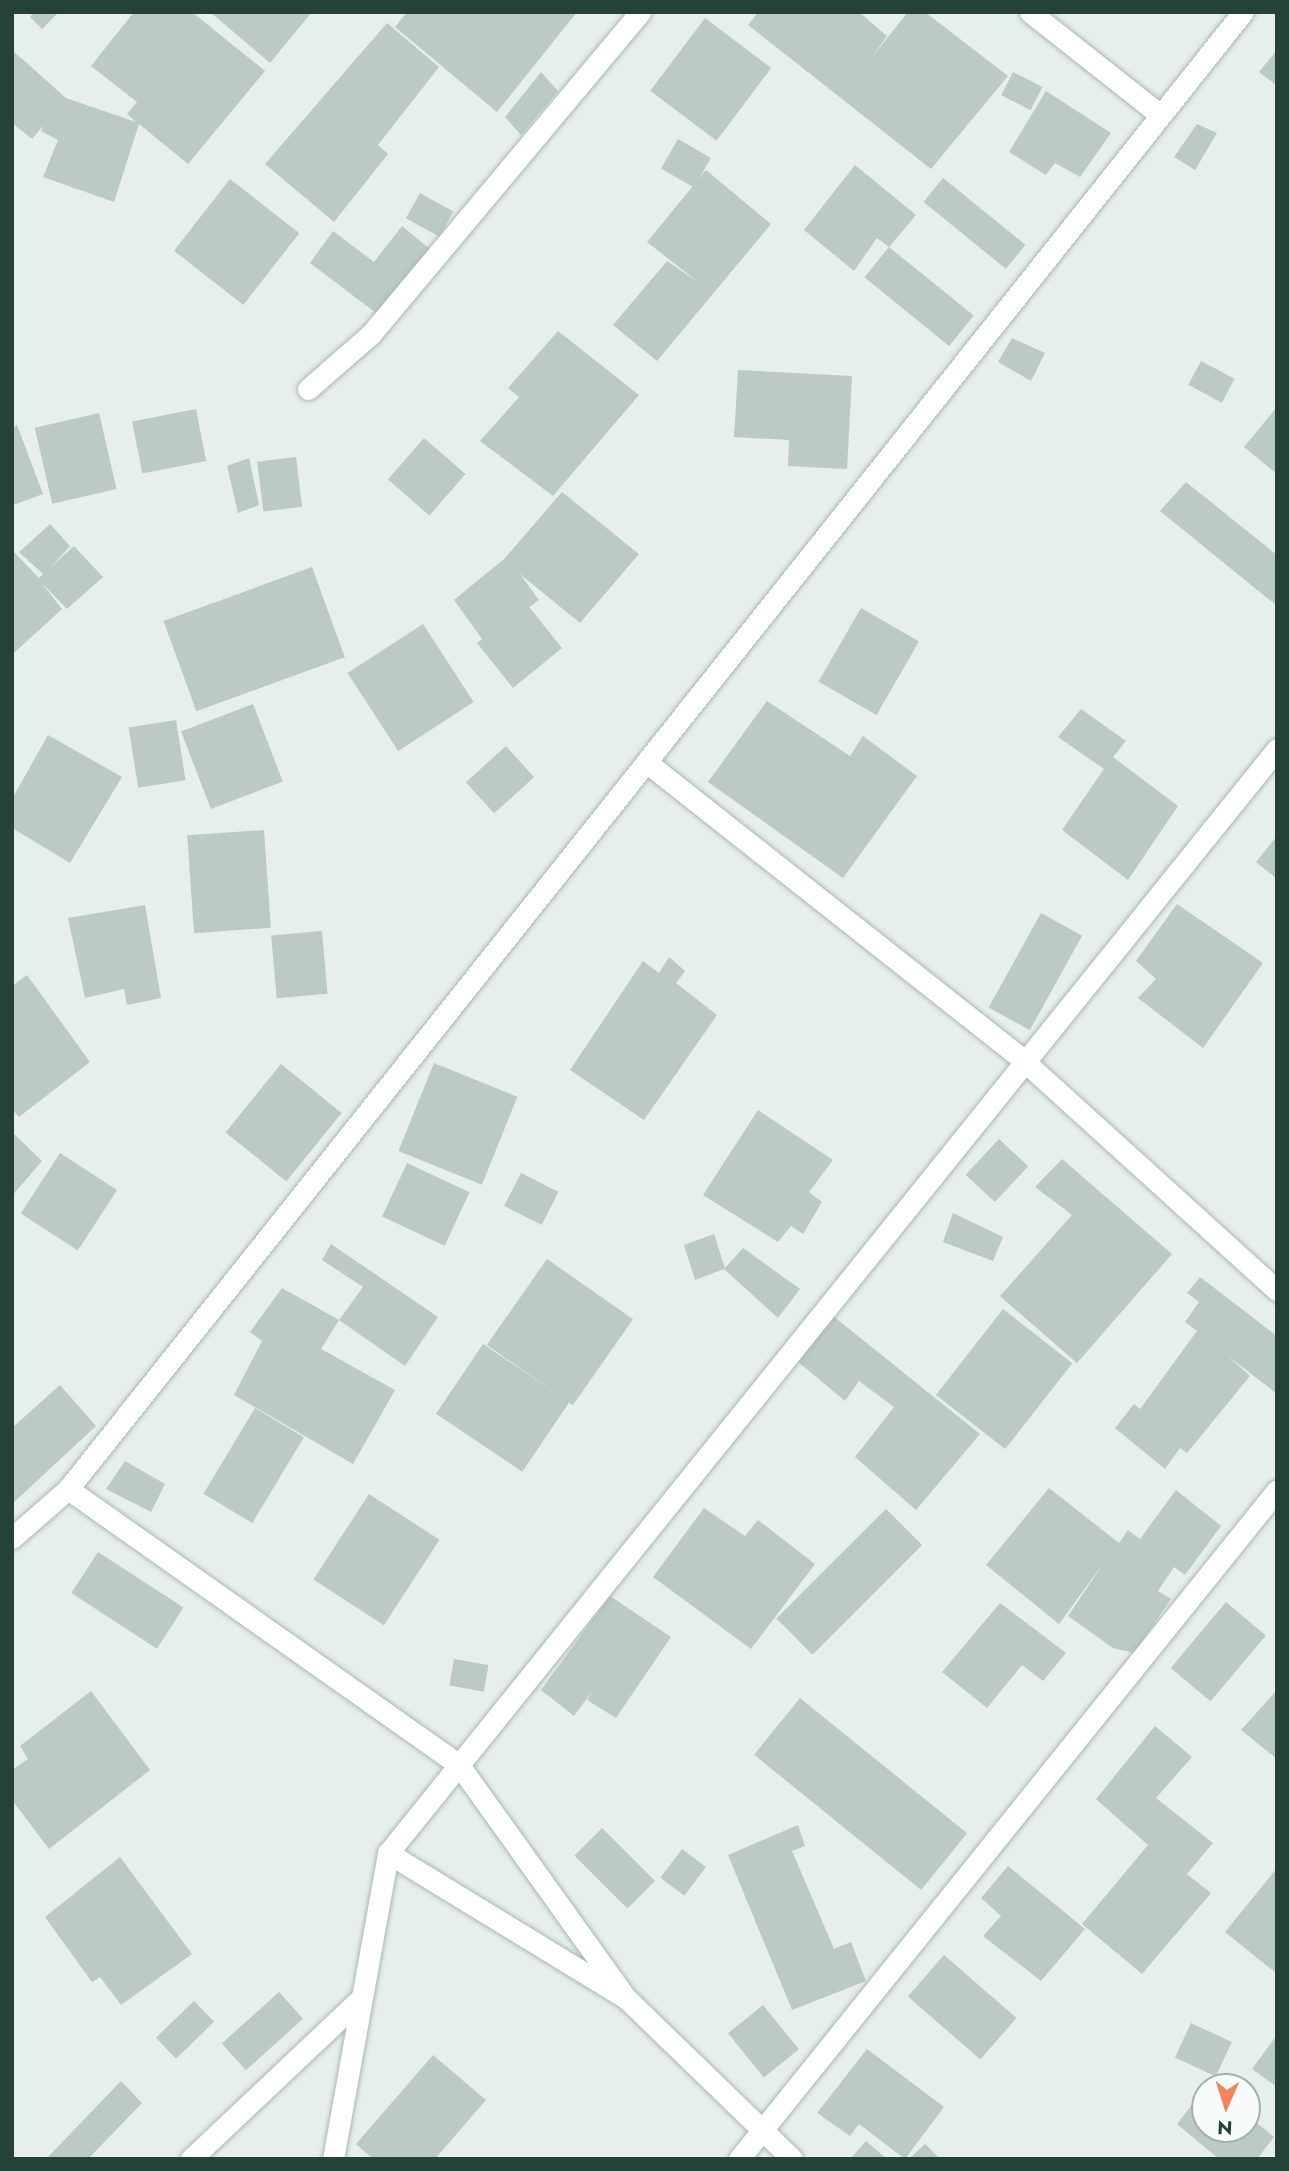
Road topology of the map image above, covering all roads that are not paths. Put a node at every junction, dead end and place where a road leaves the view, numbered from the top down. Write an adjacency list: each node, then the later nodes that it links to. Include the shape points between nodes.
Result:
1 (640, 12): 5 (street, via 370,334)
2 (1030, 12): 4 (street)
3 (1243, 12): 4 (street)
4 (1158, 113): 7 (street)
5 (308, 389)
6 (1277, 749): 8 (street)
7 (650, 765): 8 (street); 10 (street)
8 (1023, 1060): 9 (street); 13 (street)
9 (1277, 1290)
10 (68, 1489): 12 (street); 13 (street)
11 (1277, 1490): 17 (street)
12 (12, 1538)
13 (459, 1765): 14 (street); 15 (street)
14 (388, 1853): 15 (street); 16 (street)
15 (626, 1998): 17 (street)
16 (359, 2000): 18 (street); 19 (street)
17 (762, 2126): 20 (street); 21 (street)
18 (191, 2159)
19 (333, 2159)
20 (739, 2159)
21 (792, 2159)

